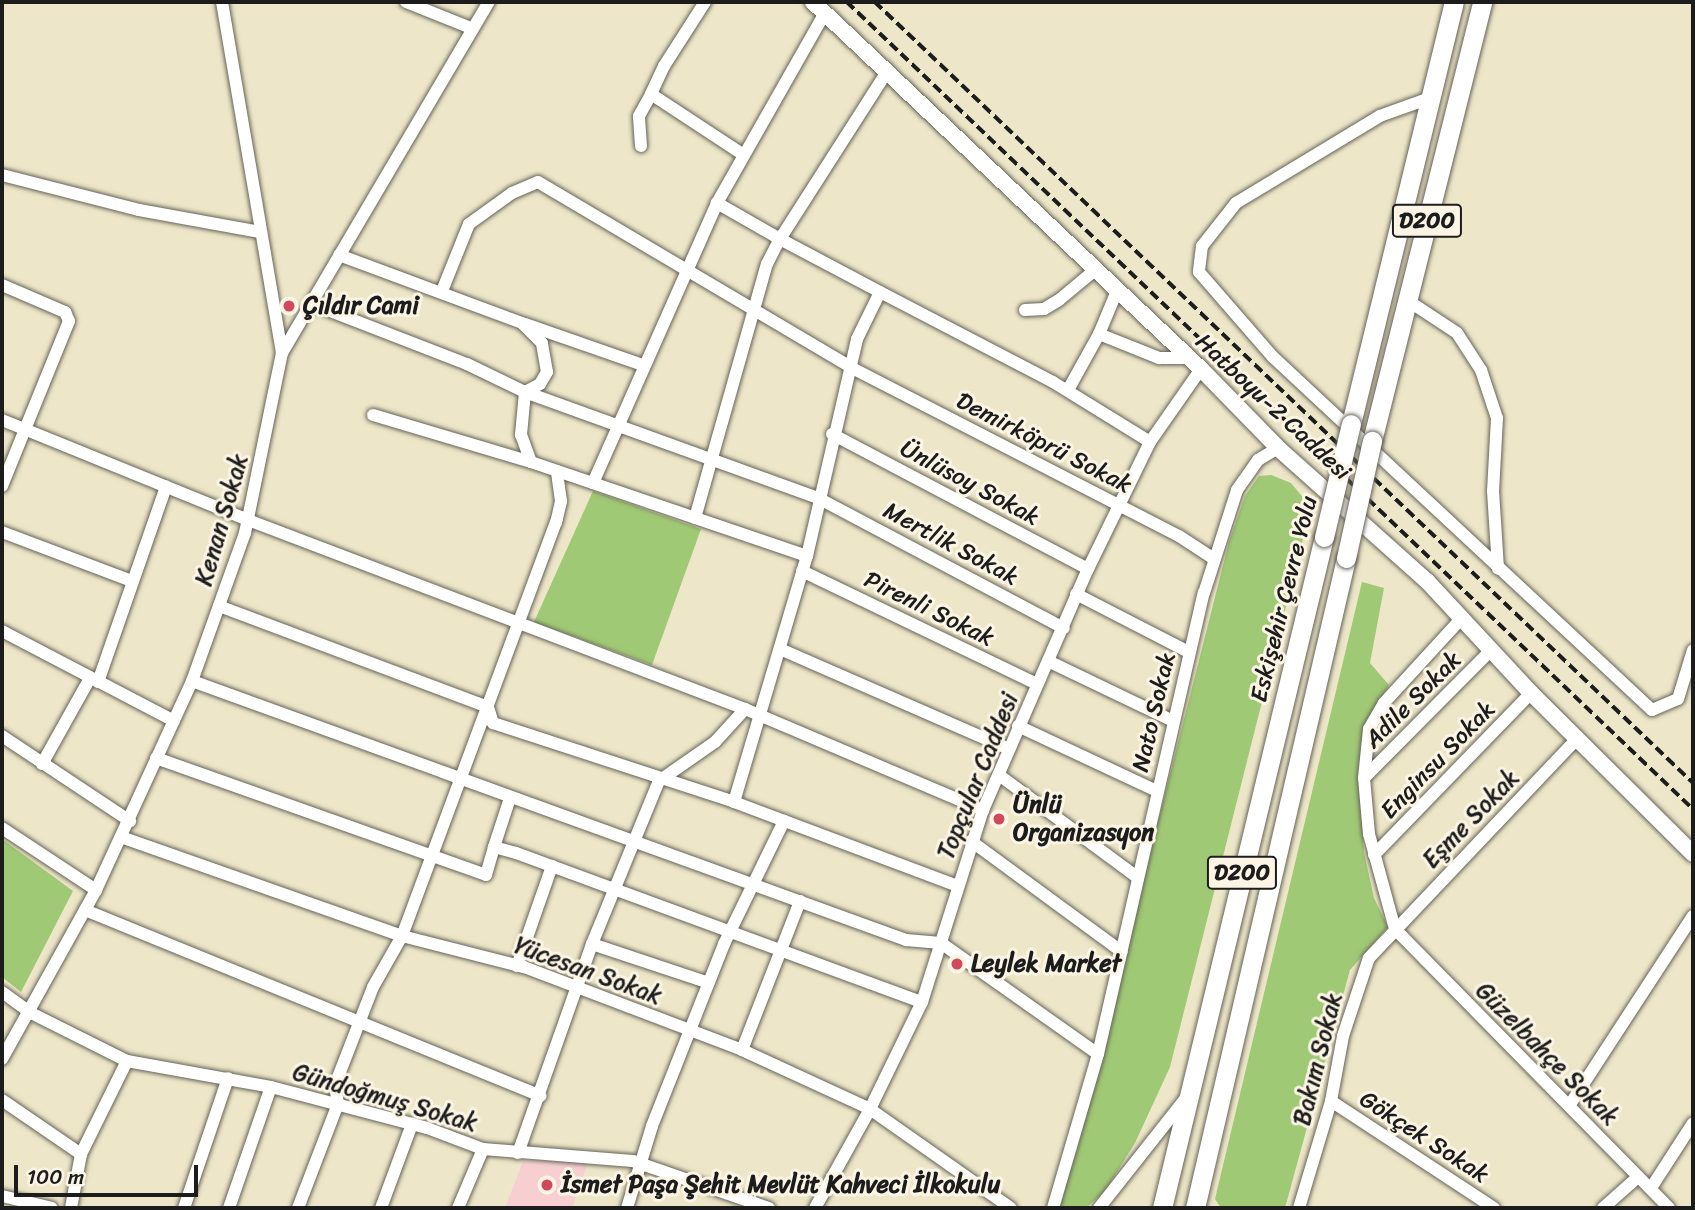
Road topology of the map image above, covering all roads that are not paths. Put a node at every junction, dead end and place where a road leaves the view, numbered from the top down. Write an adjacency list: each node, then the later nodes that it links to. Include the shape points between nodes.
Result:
1 (222, 2): 17 (street)
2 (406, 2): 9 (street)
3 (489, 2): 9 (street, Kenan Sokak)
4 (705, 2): 11 (street)
5 (813, 2): 8 (main road, Hatboyu-2 Caddesi)
6 (1454, 2): 12 (highway, Eskişehir Çevre Yolu / D200)
7 (1482, 2): 26 (highway, Eskişehir Çevre Yolu / D200)
8 (825, 13): 10 (main road, Hatboyu-2 Caddesi); 14 (street)
9 (471, 28): 19 (street, Kenan Sokak)
10 (886, 73): 18 (street); 20 (main road, Hatboyu-2 Caddesi)
11 (651, 94): 13 (street, via 638,122); 14 (street)
12 (1430, 98): 60 (street, via 1380,116 1236,203 1202,246 1199,272 1273,357); 138 (highway, Eskişehir Çevre Yolu / D200, bridge)
13 (640, 146)
14 (744, 155): 16 (street)
15 (2, 175): 17 (street, via 139,210)
16 (717, 203): 18 (street); 21 (street)
17 (260, 232): 32 (street)
18 (780, 239): 25 (street); 28 (street, via 767,264)
19 (339, 255): 23 (street); 27 (street, Kenan Sokak)
20 (1095, 270): 24 (main road, Hatboyu-2 Caddesi); 29 (street, via 1044,309)
21 (688, 271): 23 (street, Demirköprü Sokak, via 538,182 503,199 469,224); 28 (street, Demirköprü Sokak); 34 (street)
22 (2, 285): 42 (street, via 65,312 69,321)
23 (442, 291): 30 (street)
24 (1117, 291): 31 (street); 33 (main road, Hatboyu-2 Caddesi)
25 (880, 292): 35 (street, via 857,339); 37 (street)
26 (1407, 300): 60 (street, via 1457,332 1481,370 1497,418 1493,491); 168 (highway, Eskişehir Çevre Yolu / D200, bridge)
27 (312, 304): 32 (street, Kenan Sokak); 38 (street, Mertlik Sokak, via 467,363)
28 (754, 310): 35 (street, Demirköprü Sokak); 46 (street)
29 (1025, 310)
30 (522, 323): 34 (street); 38 (street, via 542,343 548,360 540,384)
31 (1099, 334): 33 (street, via 1159,358); 37 (street)
32 (282, 353): 55 (street, Kenan Sokak)
33 (1188, 358): 36 (main road, Hatboyu-2 Caddesi)
34 (643, 365): 41 (street)
35 (852, 368): 43 (street); 53 (street, Demirköprü Sokak)
36 (1201, 369): 44 (street, Topçular Caddesi); 45 (main road, Hatboyu-2 Caddesi)
37 (1068, 390): 44 (street)
38 (525, 392): 41 (street, Mertlik Sokak); 47 (street, via 521,435)
39 (373, 415): 47 (street)
40 (2, 420): 42 (street)
41 (618, 426): 46 (street, Mertlik Sokak); 49 (street)
42 (26, 431): 50 (street); 51 (street)
43 (832, 434): 52 (street); 59 (street, Ünlüsoy Sokak)
44 (1150, 442): 53 (street, Topçular Caddesi)
45 (1278, 448): 58 (street, Nato Sokak, via 1258,460 1237,490); 66 (main road, Hatboyu-2 Caddesi, via 1427,581)
46 (712, 460): 52 (street, Mertlik Sokak); 54 (street)
47 (531, 462): 48 (street)
48 (557, 471): 49 (street); 65 (street, via 561,501 556,523)
49 (593, 483): 54 (street)
50 (2, 486)
51 (166, 487): 55 (street); 62 (street)
52 (818, 498): 57 (street); 67 (street, Mertlik Sokak)
53 (1120, 505): 58 (street, Demirköprü Sokak); 59 (street, Topçular Caddesi)
54 (695, 517): 57 (street)
55 (248, 520): 64 (street, Kenan Sokak); 65 (street)
56 (2, 532): 62 (street)
57 (807, 556): 61 (street)
58 (1214, 559): 72 (street, Nato Sokak)
59 (1087, 569): 63 (street, Topçular Caddesi)
60 (1498, 569): 71 (street, via 1653,710 1678,699)
61 (802, 571): 69 (street); 76 (street, Pirenli Sokak)
62 (132, 581): 74 (street)
63 (1076, 594): 67 (street, Topçular Caddesi); 72 (street)
64 (219, 606): 75 (street, Kenan Sokak); 78 (street)
65 (520, 620): 78 (street); 79 (street)
66 (1460, 620): 70 (main road, Hatboyu-2 Caddesi); 90 (street, via 1384,702 1369,729)
67 (1064, 628): 73 (street, Topçular Caddesi)
68 (2, 631): 74 (street)
69 (780, 649): 80 (street); 86 (street)
70 (1491, 650): 77 (main road, Hatboyu-2 Caddesi); 90 (street, Adile Sokak)
71 (1693, 650)
72 (1189, 652): 82 (street, Nato Sokak)
73 (1048, 661): 76 (street, Topçular Caddesi); 82 (street)
74 (94, 680): 81 (street); 88 (street)
75 (192, 681): 81 (street, Kenan Sokak); 91 (street)
76 (1037, 684): 83 (street, Topçular Caddesi)
77 (1531, 693): 85 (main road, Hatboyu-2 Caddesi); 105 (street, Enginsu Sokak)
78 (488, 707): 91 (street); 92 (street, via 493,723)
79 (745, 709): 80 (street); 92 (street, via 715,742)
80 (761, 716): 95 (street); 96 (street)
81 (174, 721): 87 (street, Kenan Sokak)
82 (1173, 721): 93 (street, Nato Sokak)
83 (1018, 726): 86 (street, Topçular Caddesi); 93 (street)
84 (2, 736): 88 (street)
85 (1578, 738): 104 (main road, Hatboyu-2 Caddesi); 116 (street, Eşme Sokak)
86 (1009, 749): 89 (street, Topçular Caddesi)
87 (156, 758): 97 (street, Kenan Sokak); 106 (street)
88 (42, 764): 97 (street)
89 (999, 775): 96 (street, Topçular Caddesi); 108 (street)
90 (1364, 778): 105 (street)
91 (460, 779): 94 (street); 106 (street)
92 (659, 781): 95 (street); 101 (street)
93 (1157, 791): 108 (street, Nato Sokak)
94 (510, 798): 101 (street); 103 (street)
95 (734, 802): 98 (street)
96 (983, 810): 102 (street, Topçular Caddesi)
97 (130, 821): 100 (street, Kenan Sokak)
98 (784, 821): 109 (street); 110 (street)
99 (2, 828): 112 (street)
100 (121, 837): 112 (street, Kenan Sokak); 118 (street, Yücesan Sokak)
101 (636, 841): 109 (street); 111 (street)
102 (971, 841): 110 (street, Topçular Caddesi); 122 (street)
103 (494, 847): 106 (street, via 486,875); 107 (street)
104 (1693, 854)
105 (1374, 855): 116 (street)
106 (430, 856): 118 (street)
107 (552, 866): 111 (street); 123 (street)
108 (1138, 878): 122 (street, Nato Sokak)
109 (752, 885): 113 (street); 117 (street)
110 (957, 886): 119 (street, Topçular Caddesi)
111 (615, 888): 117 (street); 120 (street)
112 (96, 890): 114 (street, Kenan Sokak)
113 (800, 901): 119 (street, via 906,940); 121 (street)
114 (85, 910): 128 (street, Kenan Sokak); 129 (street)
115 (1693, 916): 142 (street)
116 (1395, 929): 140 (street, Bakım Sokak, via 1369,958 1355,994); 142 (street, Güzelbahçe Sokak)
117 (730, 932): 121 (street); 124 (street)
118 (402, 936): 123 (street, Yücesan Sokak); 129 (street, via 373,987)
119 (941, 943): 127 (street, Topçular Caddesi); 132 (street)
120 (592, 944): 124 (street); 125 (street)
121 (782, 951): 127 (street); 131 (street)
122 (1122, 952): 132 (street, Nato Sokak)
123 (517, 966): 125 (street, Yücesan Sokak)
124 (709, 983): 130 (street)
125 (578, 988): 130 (street, Yücesan Sokak); 137 (street)
126 (2, 992): 128 (street, Gündoğmuş Sokak)
127 (922, 1002): 143 (street, Topçular Caddesi)
128 (31, 1013): 133 (street, Kenan Sokak); 134 (street, Gündoğmuş Sokak)
129 (359, 1024): 137 (street); 141 (street, via 335,1085)
130 (691, 1031): 131 (street, Yücesan Sokak); 149 (street, via 652,1126)
131 (742, 1050): 143 (street, Yücesan Sokak)
132 (1098, 1054): 165 (street, Nato Sokak)
133 (2, 1059)
134 (128, 1061): 135 (street, Gündoğmuş Sokak); 148 (street)
135 (228, 1078): 136 (street, Gündoğmuş Sokak); 156 (street)
136 (271, 1087): 141 (street, Gündoğmuş Sokak); 157 (street)
137 (540, 1096): 147 (street)
138 (1188, 1096): 166 (street); 167 (highway, Eskişehir Çevre Yolu / D200)
139 (2, 1100): 148 (street)
140 (1331, 1101): 169 (street, Bakım Sokak); 170 (street, Gökçek Sokak)
141 (338, 1104): 145 (street, Gündoğmuş Sokak); 158 (street)
142 (1569, 1106): 150 (street, Güzelbahçe Sokak)
143 (870, 1109): 163 (street, Topçular Caddesi); 164 (street, Yücesan Sokak)
144 (1693, 1123): 151 (street)
145 (412, 1124): 146 (street, Gündoğmuş Sokak); 159 (street)
146 (483, 1149): 147 (street, Gündoğmuş Sokak); 160 (street)
147 (518, 1153): 149 (street, Gündoğmuş Sokak, via 599,1155)
148 (81, 1154): 155 (street)
149 (643, 1164): 153 (street, Gündoğmuş Sokak); 161 (street)
150 (1639, 1177): 151 (street, Güzelbahçe Sokak); 171 (street)
151 (1651, 1188): 172 (street, Güzelbahçe Sokak)
152 (2, 1196): 154 (street)
153 (742, 1203): 162 (street, Gündoğmuş Sokak)
154 (52, 1208)
155 (71, 1208)
156 (184, 1208)
157 (229, 1208)
158 (298, 1208)
159 (381, 1208)
160 (458, 1208)
161 (627, 1208)
162 (768, 1208)
163 (815, 1208)
164 (1011, 1208)
165 (1053, 1208)
166 (1099, 1208)
167 (1162, 1208)
168 (1195, 1208)
169 (1299, 1208)
170 (1494, 1208)
171 (1602, 1208)
172 (1669, 1208)

